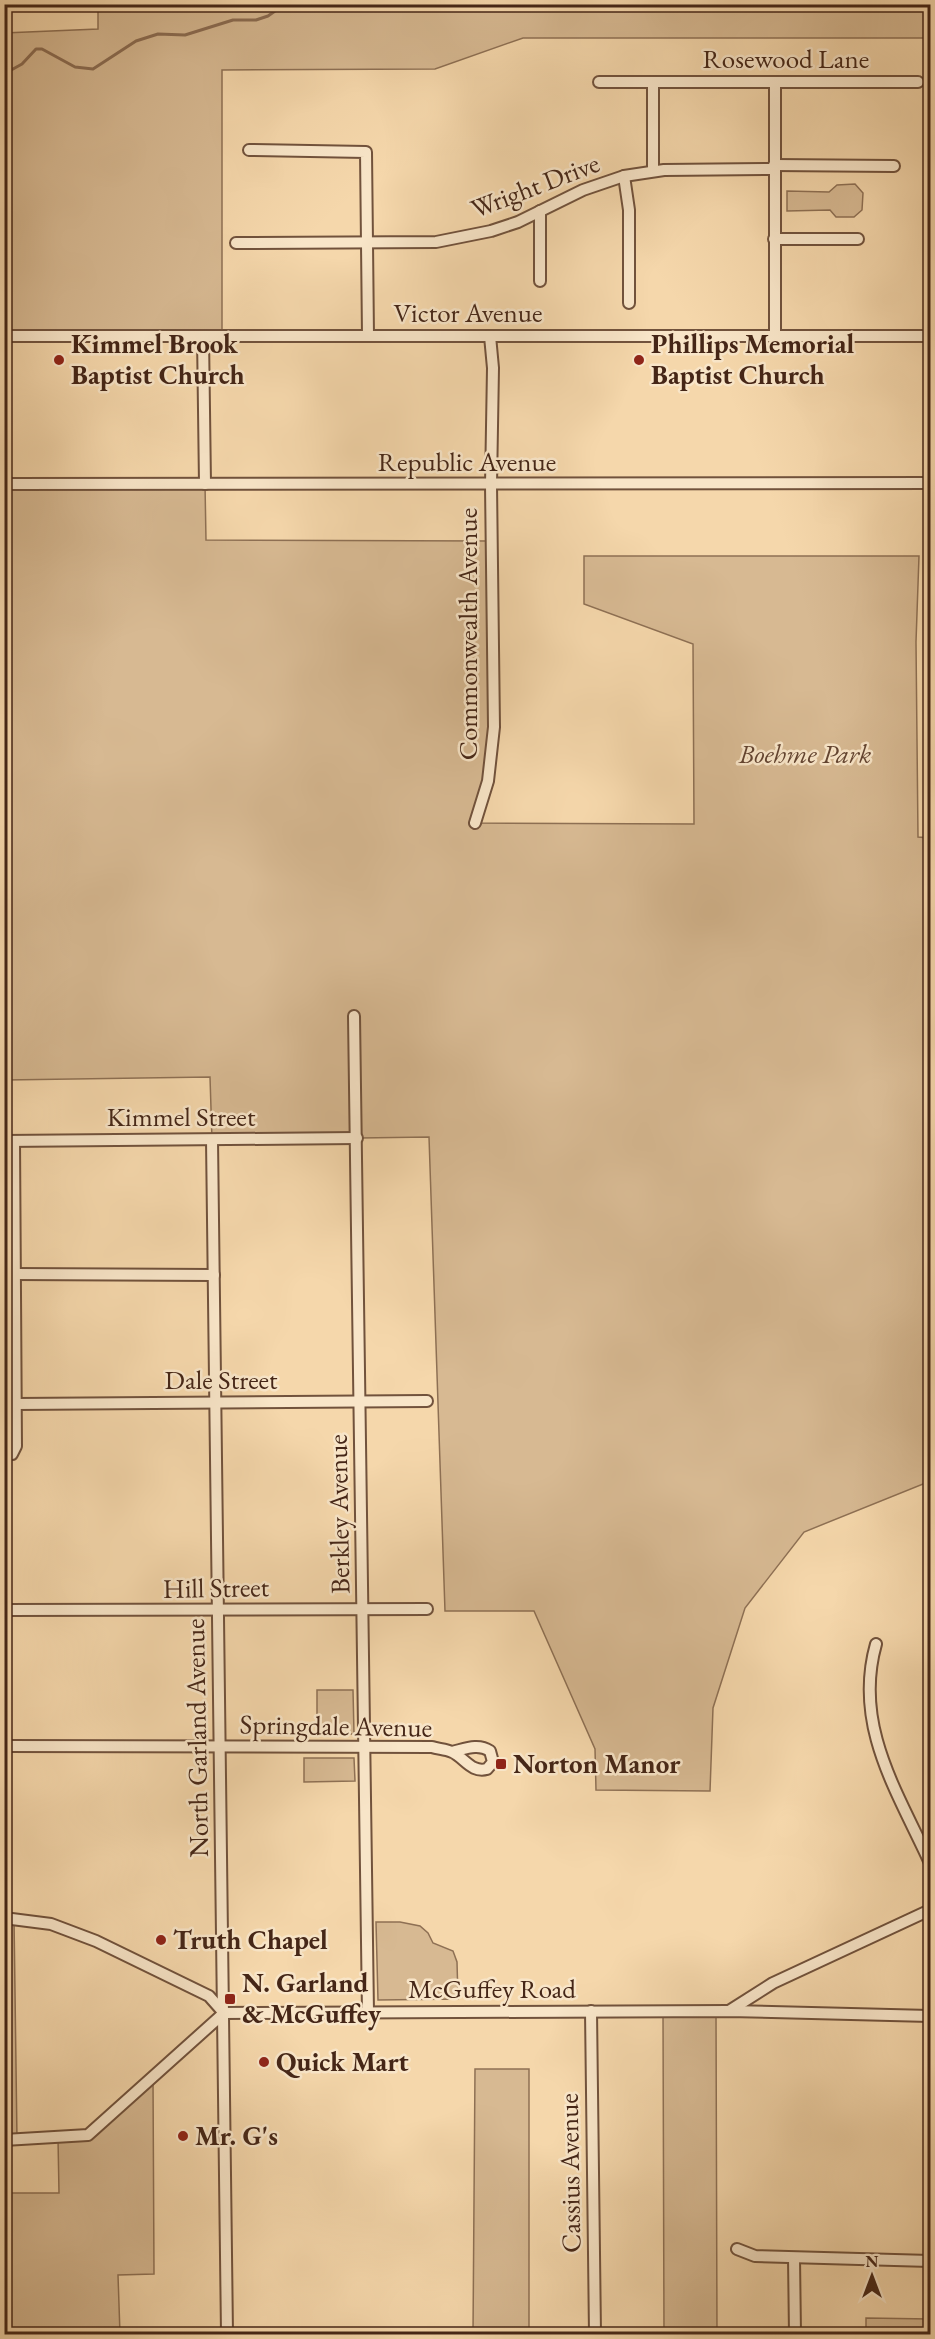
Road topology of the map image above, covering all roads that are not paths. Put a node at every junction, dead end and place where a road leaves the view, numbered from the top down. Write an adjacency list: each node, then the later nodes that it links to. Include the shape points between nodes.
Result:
1 (599, 82): 2 (street, Rosewood Lane)
2 (653, 82): 3 (street, Rosewood Lane); 8 (street)
3 (774, 82): 4 (street, Rosewood Lane); 7 (street)
4 (918, 82)
5 (249, 150): 14 (street, via 366,152)
6 (894, 166): 7 (street, Wright Drive)
7 (774, 167): 8 (street, Wright Drive); 11 (street)
8 (653, 171): 9 (street, Wright Drive)
9 (624, 176): 10 (street, Wright Drive); 16 (street, via 629,210)
10 (540, 211): 14 (street, Wright Drive, via 464,238); 15 (street)
11 (774, 239): 12 (street); 21 (street)
12 (858, 239)
13 (236, 243): 14 (street, Wright Drive)
14 (368, 243): 17 (street)
15 (540, 281)
16 (630, 303)
17 (368, 335): 19 (street, Victor Avenue); 20 (street, Victor Avenue)
18 (4, 336): 19 (street, Victor Avenue)
19 (203, 336): 25 (street)
20 (490, 336): 21 (street, Victor Avenue); 26 (street, Commonwealth Avenue)
21 (775, 336): 22 (street, Victor Avenue)
22 (930, 336)
23 (930, 483): 26 (street, Republic Avenue)
24 (4, 484): 25 (street, Republic Avenue)
25 (205, 484): 26 (street, Republic Avenue)
26 (491, 485): 27 (street, Commonwealth Avenue, via 494,727 488,781)
27 (475, 823)
28 (354, 1016): 29 (street, Berkley Avenue)
29 (357, 1138): 31 (street, Kimmel Street); 35 (street, Berkley Avenue)
30 (9, 1140): 31 (street, Kimmel Street); 32 (street)
31 (212, 1140): 33 (street, North Garland Avenue)
32 (15, 1274): 33 (street); 34 (street)
33 (214, 1275): 37 (street, North Garland Avenue)
34 (10, 1300): 38 (street)
35 (360, 1401): 36 (street, Dale Street); 37 (street, Dale Street); 43 (street, Berkley Avenue)
36 (427, 1401)
37 (215, 1403): 38 (street, Dale Street); 42 (street, North Garland Avenue)
38 (16, 1404): 39 (street, via 16,1446 12,1454)
39 (4, 1455)
40 (427, 1609): 43 (street, Hill Street)
41 (4, 1610): 42 (street, Hill Street)
42 (218, 1610): 43 (street, Hill Street); 46 (street, North Garland Avenue)
43 (363, 1610): 47 (street, Berkley Avenue)
44 (876, 1644): 49 (street, via 869,1697 876,1743)
45 (4, 1746): 46 (street, Springdale Avenue)
46 (220, 1747): 47 (street, Springdale Avenue); 55 (street, North Garland Avenue)
47 (365, 1747): 48 (street, Springdale Avenue, via 432,1747); 54 (street, Berkley Avenue)
48 (452, 1752)
49 (930, 1863)
50 (930, 1910): 53 (street, via 773,1983)
51 (4, 1918): 55 (street, via 51,1924 96,1941 209,1996)
52 (591, 2011): 53 (street, McGuffey Road); 54 (street, McGuffey Road); 62 (street, Cassius Avenue)
53 (729, 2011): 56 (street, McGuffey Road)
54 (368, 2012): 55 (street, McGuffey Road)
55 (224, 2013): 57 (street, via 88,2135); 61 (street, North Garland Avenue)
56 (930, 2016)
57 (4, 2140)
58 (737, 2249): 59 (street, via 755,2256)
59 (794, 2258): 60 (street); 63 (street)
60 (930, 2261)
61 (227, 2334)
62 (595, 2334)
63 (795, 2334)

